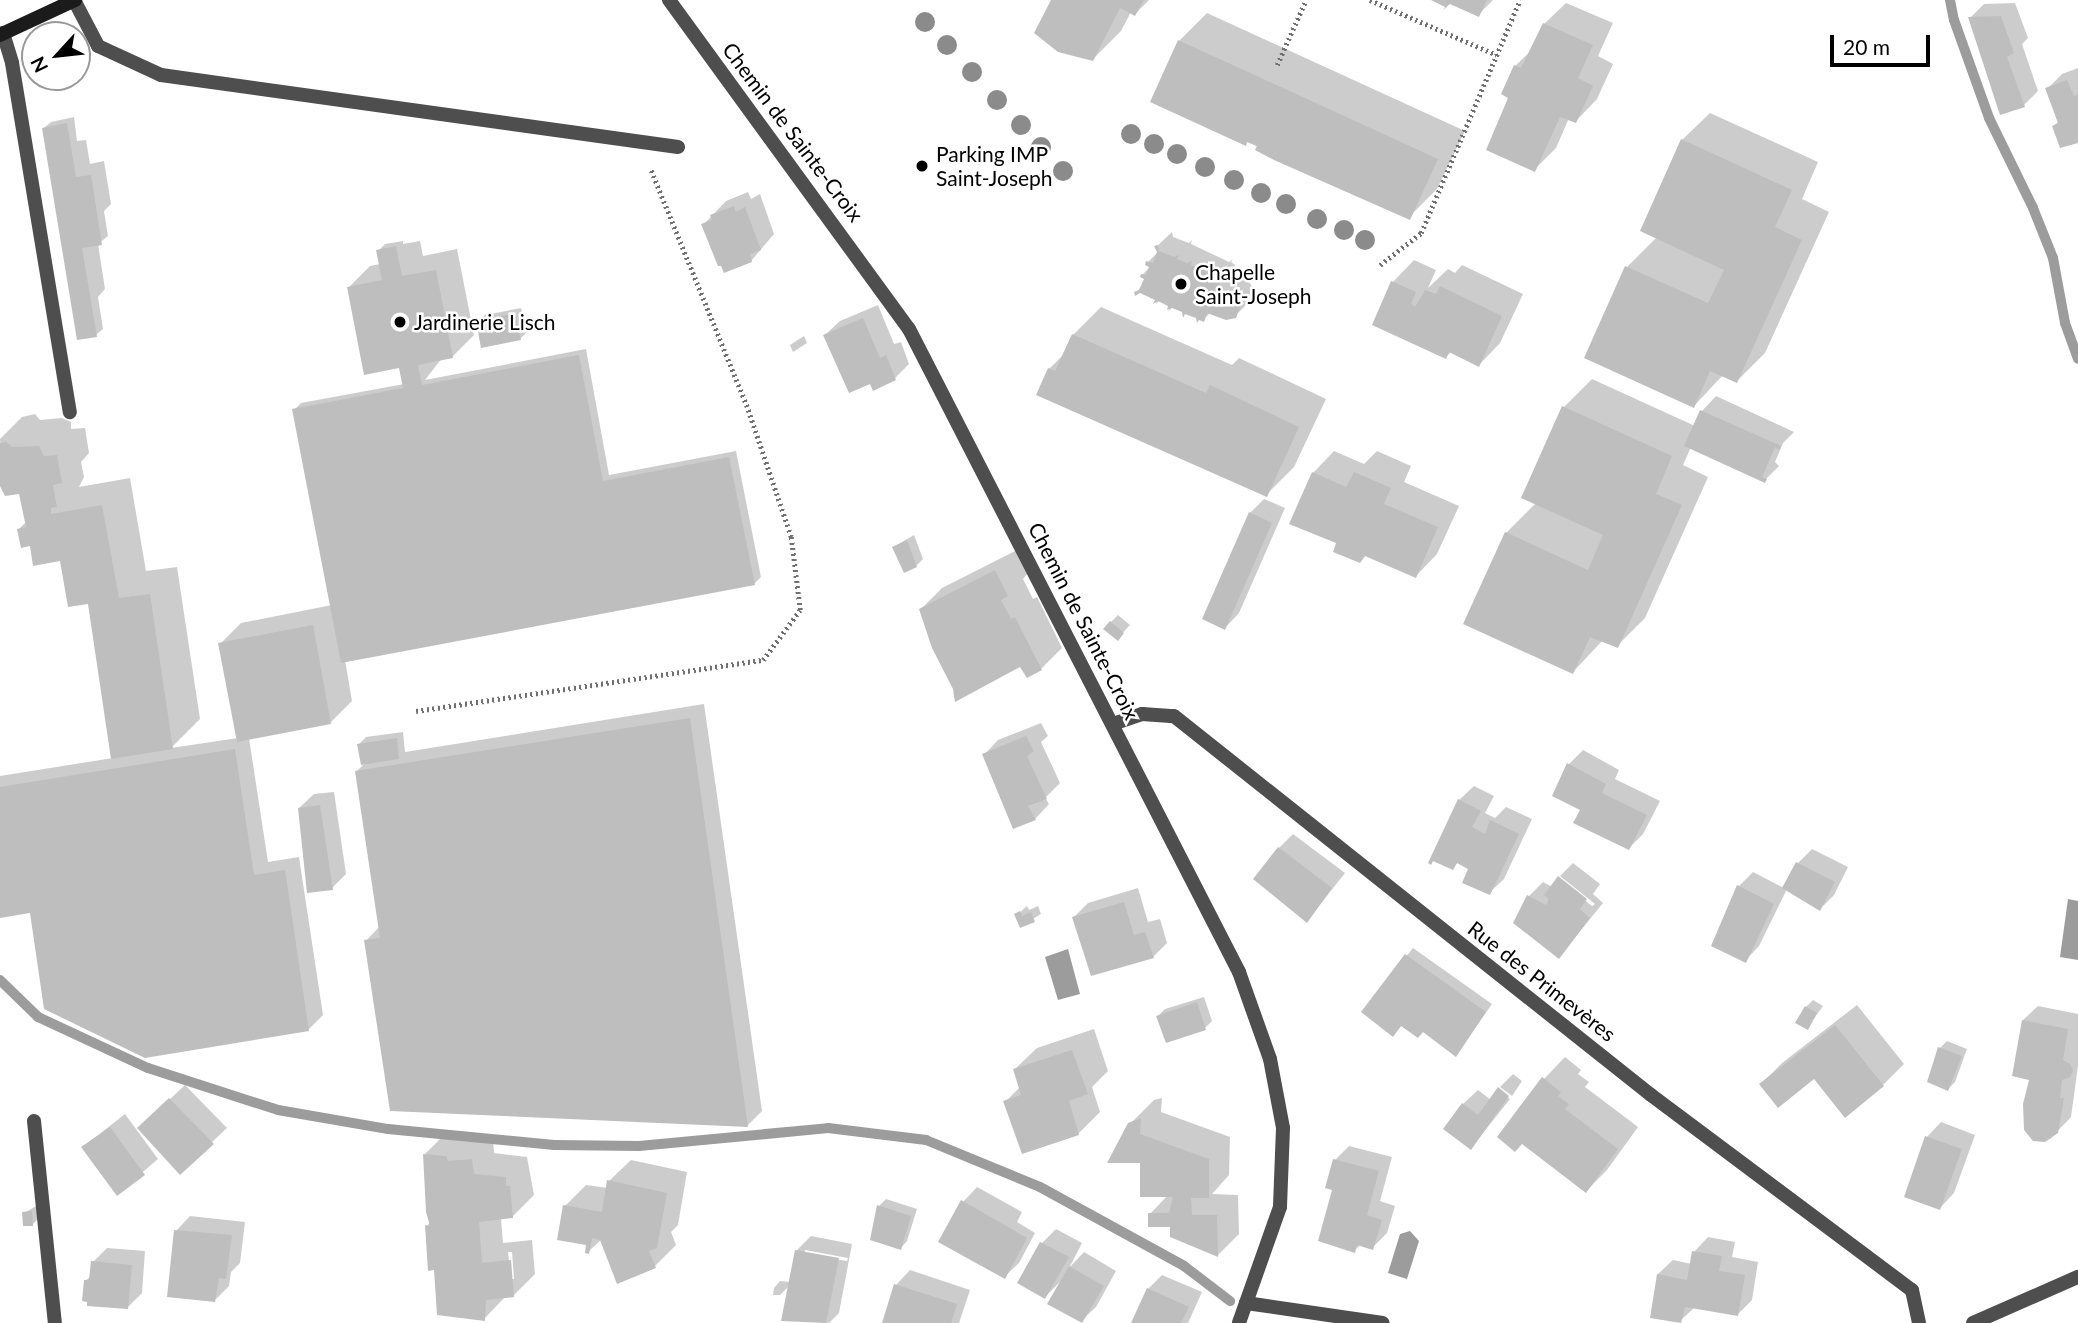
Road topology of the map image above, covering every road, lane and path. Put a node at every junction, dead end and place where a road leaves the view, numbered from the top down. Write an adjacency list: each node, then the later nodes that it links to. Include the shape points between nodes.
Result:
1 (75, 0): 6 (street); 9 (street, via 98,46 161,75)
2 (668, 0): 14 (street, Chemin de Sainte-Croix, via 909,329)
3 (1307, 0): 8 (path)
4 (1370, 0): 7 (path)
5 (1520, 0): 7 (path)
6 (2, 34): 12 (street, via 12,63)
7 (1497, 55): 11 (path, via 1421,233)
8 (1277, 65)
9 (639, 141): 10 (street); 13 (path, via 747,407 791,537 800,610 763,660)
10 (678, 147)
11 (1380, 265)
12 (71, 412)
13 (416, 711)
14 (1113, 724): 17 (street, Chemin de Sainte-Croix, via 1239,972 1270,1059 1283,1128 1280,1207); 21 (street, Rue des Primevères, via 1142,714 1174,716 1651,1095 1912,1290)
15 (34, 1121): 18 (street)
16 (2078, 1278): 22 (street)
17 (1246, 1303): 19 (street, Chemin de Sainte-Croix); 20 (street)
18 (55, 1323)
19 (1239, 1323)
20 (1383, 1323)
21 (1919, 1323)
22 (1973, 1323)

